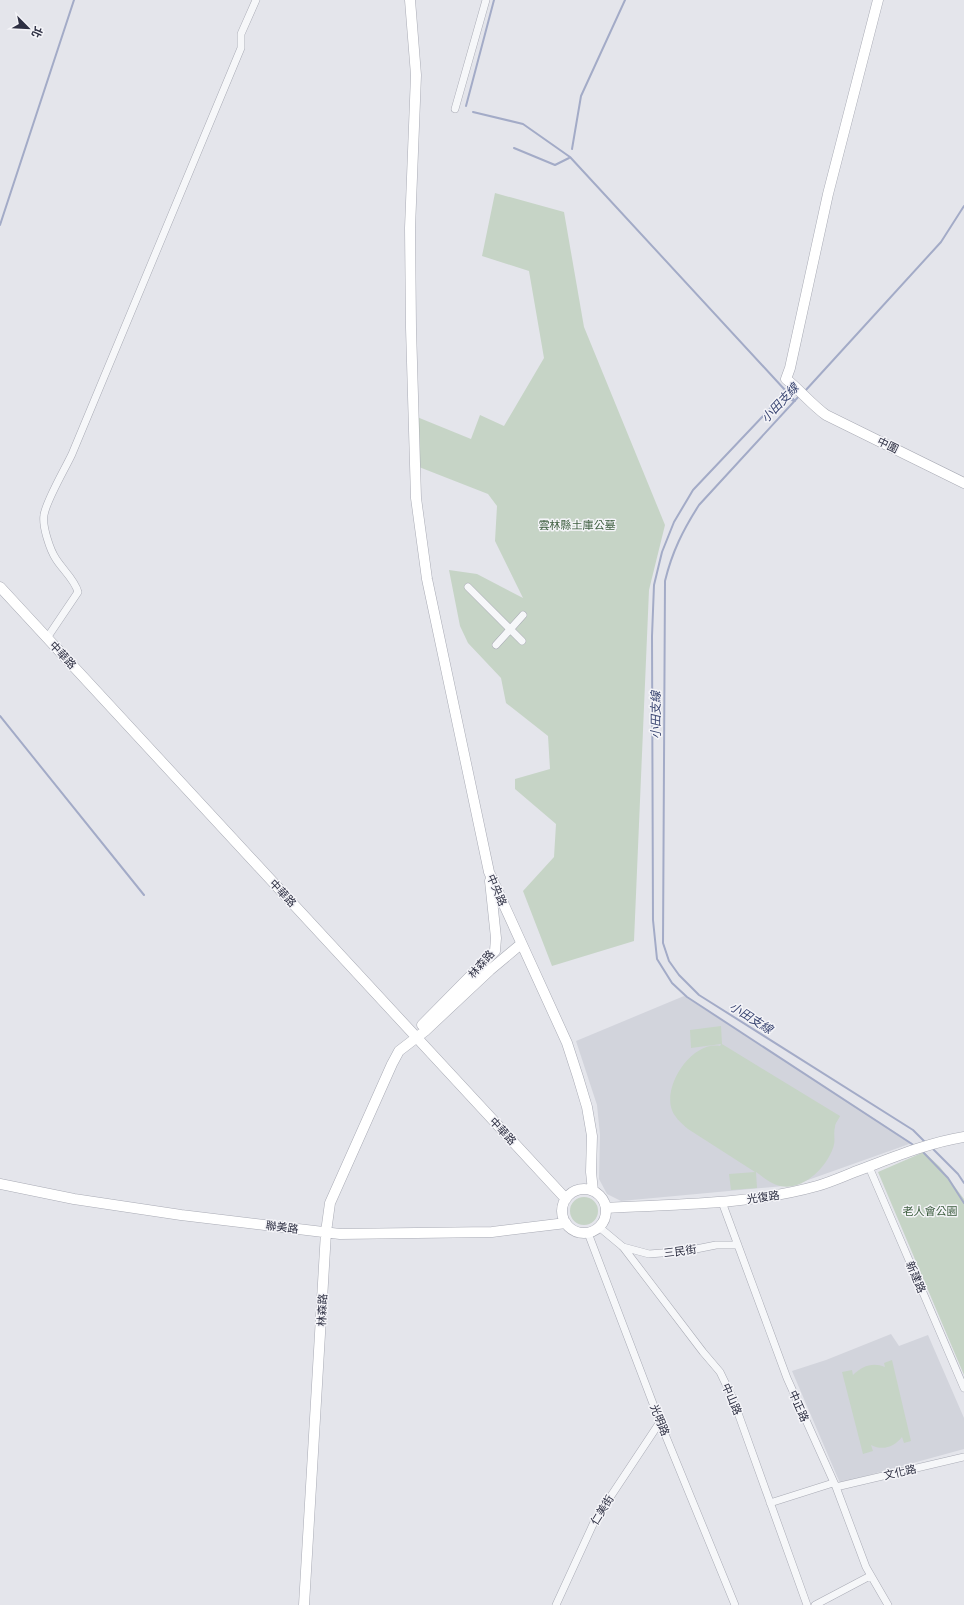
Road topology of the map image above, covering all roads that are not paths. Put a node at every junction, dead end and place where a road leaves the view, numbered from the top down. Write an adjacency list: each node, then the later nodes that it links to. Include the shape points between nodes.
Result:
1 (256, 0): 11 (street, via 241,34 241,48 72,454 45,510 44,524 53,554 78,592)
2 (410, 0): 14 (main road, 中央路, via 416,75 410,228 416,498 427,578)
3 (486, 0): 5 (street)
4 (878, 0): 6 (main road, 中圍, via 828,194 786,378 826,415)
5 (455, 109)
6 (964, 483)
7 (0, 587): 11 (main road, 中華路)
8 (468, 587): 10 (street)
9 (523, 615): 10 (street)
10 (511, 629): 12 (street); 13 (street)
11 (48, 638): 16 (main road, 中華路)
12 (522, 641)
13 (496, 645)
14 (489, 872): 15 (main road, 中央路); 16 (main road, 林森路, via 495,951 421,1026)
15 (521, 944): 16 (main road, 林森路); 20 (main road, 中央路, via 567,1043 587,1107 592,1136)
16 (416, 1037): 21 (main road, 中華路); 26 (main road, 林森路, via 399,1050 392,1064 330,1203)
17 (964, 1137): 18 (main road, 光復路, via 940,1141)
18 (869, 1167): 22 (main road, 光復路, via 811,1188 769,1198); 30 (street, 新建路)
19 (0, 1184): 26 (main road, 聯美路, via 74,1199 180,1215)
20 (593, 1191): 21 (main road, via 578,1190); 23 (main road, via 599,1195)
21 (566, 1199): 24 (main road, via 562,1211)
22 (722, 1202): 23 (main road, 光復路); 28 (street, 中正路)
23 (606, 1208): 25 (main road, via 603,1222)
24 (566, 1223): 26 (main road, 聯美路, via 492,1232); 27 (main road, via 575,1231)
25 (599, 1227): 27 (main road); 29 (street, 中山路)
26 (326, 1232): 36 (main road, 林森路)
27 (588, 1233): 31 (street, 光明路)
28 (738, 1245): 29 (street, 三民街, via 716,1245 649,1254); 33 (street, 中正路, via 787,1378)
29 (623, 1247): 34 (street, 中山路, via 720,1372 733,1399)
30 (964, 1388)
31 (660, 1422): 37 (street, 仁美街, via 595,1520); 38 (street, 光明路)
32 (964, 1457): 33 (street, 文化路)
33 (835, 1485): 34 (street, 文化路); 35 (street, 中正路)
34 (770, 1503): 39 (street, 中山路)
35 (870, 1576): 40 (street); 41 (street, 中正路)
36 (304, 1605)
37 (556, 1605)
38 (735, 1605)
39 (807, 1605)
40 (815, 1605)
41 (888, 1605)

